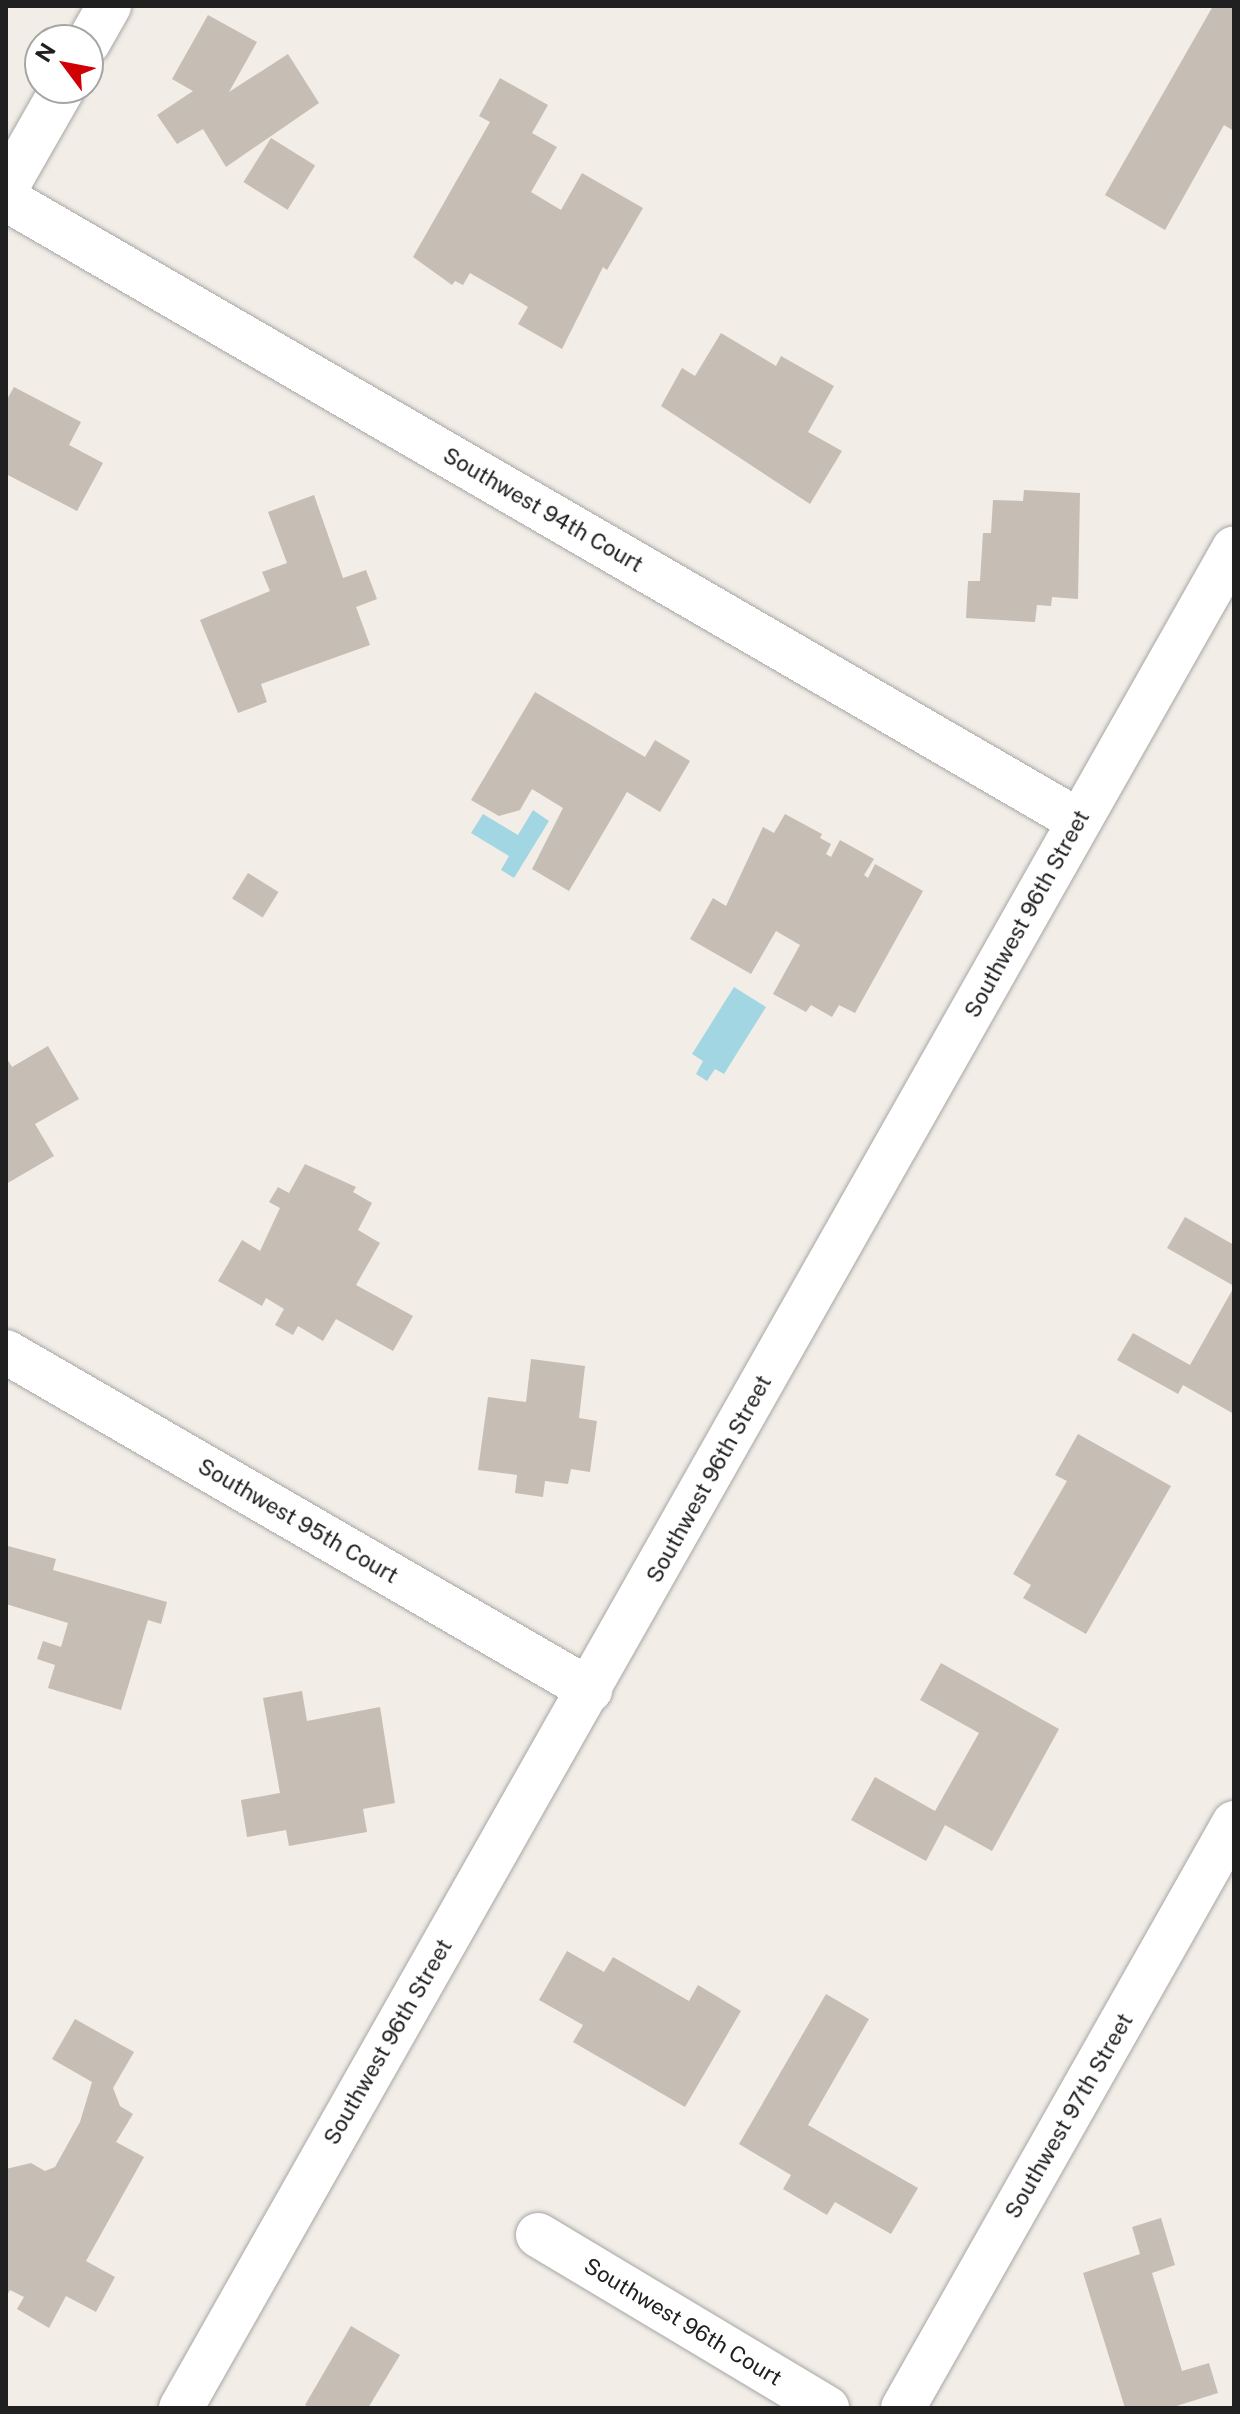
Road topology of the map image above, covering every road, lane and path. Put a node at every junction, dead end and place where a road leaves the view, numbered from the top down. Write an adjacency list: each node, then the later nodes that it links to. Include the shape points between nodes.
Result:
1 (109, 6): 2 (street)
2 (99, 24)
3 (54, 104): 4 (street)
4 (6, 188)
5 (6, 199): 7 (street, Southwest 94th Court)
6 (1234, 548): 7 (street, Southwest 96th Street)
7 (1079, 821): 9 (street, Southwest 96th Street)
8 (6, 1352): 9 (street, Southwest 95th Court)
9 (590, 1690): 12 (street, Southwest 96th Street)
10 (1234, 1823): 14 (street, Southwest 97th Street)
11 (538, 2235): 13 (street, Southwest 96th Court)
12 (181, 2408)
13 (827, 2408)
14 (903, 2408)

